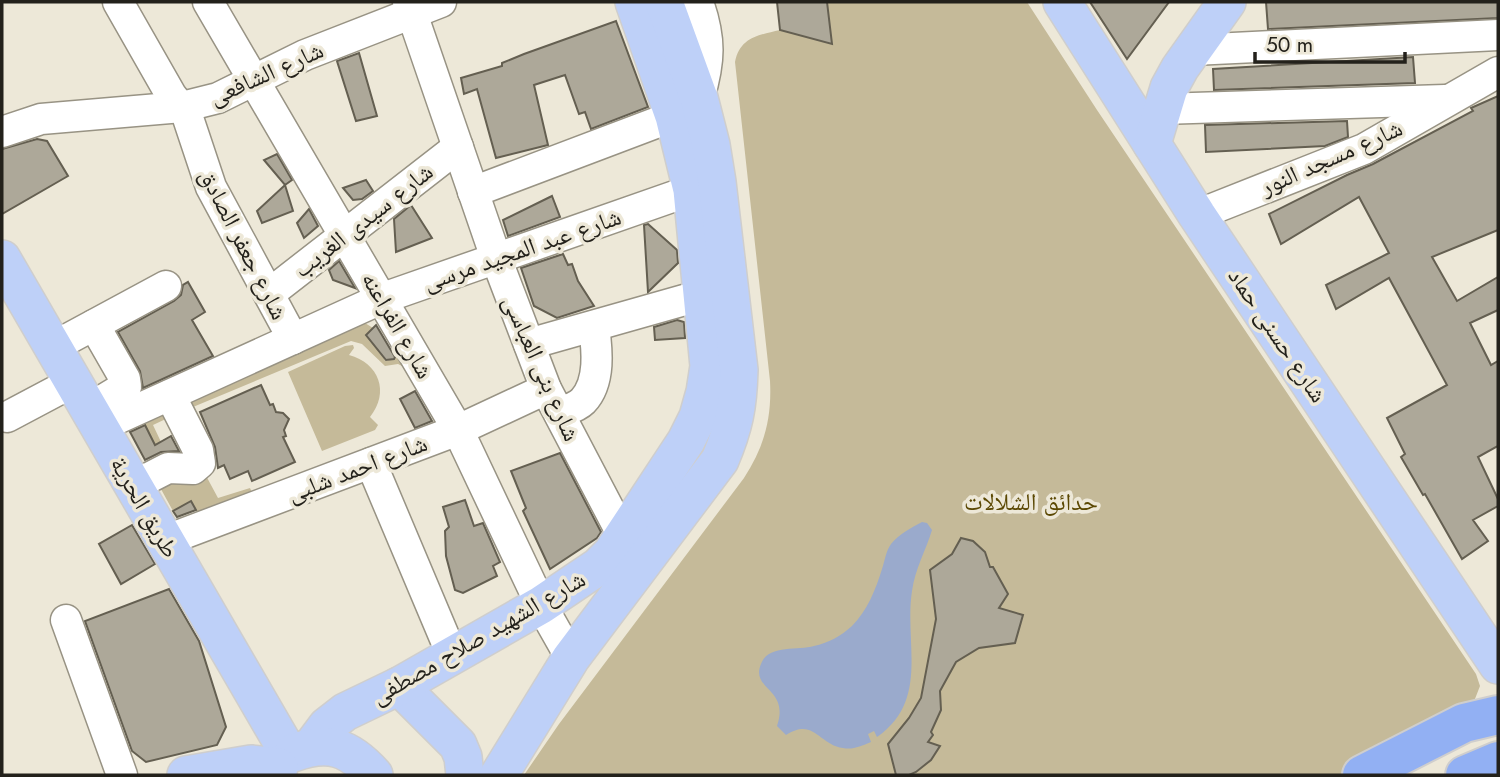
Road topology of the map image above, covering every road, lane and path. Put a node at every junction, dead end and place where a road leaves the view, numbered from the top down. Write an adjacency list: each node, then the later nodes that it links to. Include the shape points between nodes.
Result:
1 (118, 2): 15 (street, شارع جعفر الصادق)
2 (208, 2): 13 (street, شارع الفراعنه)
3 (441, 2): 9 (street, شارع الشافعى)
4 (634, 2): 16 (main road, شارع الشهيد صلاح مصطفى)
5 (664, 2): 16 (main road, شارع الشهيد صلاح مصطفى)
6 (698, 2): 16 (street, via 709,50 707,68)
7 (1062, 2): 17 (main road, شارع حسنى حماد)
8 (1227, 2): 11 (main road)
9 (410, 7): 13 (street, شارع الشافعى); 19 (street, شارع بنى العباسى)
10 (1498, 35): 11 (street)
11 (1193, 50): 17 (main road, via 1169,88)
12 (1498, 72): 14 (street, شارع مسجد النور)
13 (255, 80): 15 (street, شارع الشافعى, via 218,98); 23 (street, شارع الفراعنه)
14 (1449, 100): 17 (street); 22 (street, شارع مسجد النور, via 1364,149)
15 (182, 107): 18 (street, شارع الشافعى, via 41,119); 27 (street, شارع جعفر الصادق, via 211,187)
16 (687, 107): 20 (main road, شارع الشهيد صلاح مصطفى); 21 (street)
17 (1157, 126): 22 (main road, شارع حسنى حماد)
18 (2, 132)
19 (458, 147): 21 (street, شارع بنى العباسى); 23 (street, شارع سيدى الغريب)
20 (705, 186): 24 (street, شارع عبد المجيد مرسى); 28 (main road, شارع الشهيد صلاح مصطفى); 43 (main road, شارع الشهيد صلاح مصطفى, via 739,370 733,429 720,460)
21 (473, 192): 24 (street, شارع بنى العباسى)
22 (1197, 215): 48 (main road, شارع حسنى حماد)
23 (346, 234): 27 (street, شارع سيدى الغريب); 29 (street, شارع الفراعنه)
24 (496, 258): 29 (street, شارع عبد المجيد مرسى); 33 (street, شارع بنى العباسى)
25 (7, 280): 34 (main road, طريق الحرية)
26 (166, 286): 30 (street)
27 (269, 294): 32 (street, شارع جعفر الصادق)
28 (702, 295): 31 (street); 43 (main road, شارع الشهيد صلاح مصطفى, via 709,366 705,392 698,417)
29 (383, 298): 32 (street, شارع عبد المجيد مرسى); 39 (street, شارع الفراعنه)
30 (94, 325): 34 (street); 37 (street, via 126,386)
31 (594, 326): 33 (street); 36 (street, شارع احمد شلبى, via 598,356 585,400 577,406)
32 (293, 339): 35 (street, شارع عبد المجيد مرسى)
33 (529, 344): 36 (street, شارع بنى العباسى)
34 (53, 347): 37 (main road, طريق الحرية)
35 (170, 395): 37 (street, شارع عبد المجيد مرسى); 41 (street, via 200,463 193,469 163,470)
36 (553, 401): 39 (street, شارع احمد شلبى); 43 (street, شارع بنى العباسى)
37 (86, 406): 38 (street); 41 (main road, طريق الحرية)
38 (7, 417)
39 (458, 430): 40 (street, شارع احمد شلبى); 44 (street, شارع الفراعنه)
40 (371, 463): 42 (street, شارع احمد شلبى); 46 (street)
41 (133, 486): 42 (main road, طريق الحرية)
42 (164, 541): 52 (main road, طريق الحرية)
43 (632, 553): 44 (main road, شارع الشهيد صلاح مصطفى, via 599,566); 47 (main road, شارع الشهيد صلاح مصطفى)
44 (541, 605): 46 (main road, شارع الشهيد صلاح مصطفى); 47 (street, شارع الفراعنه)
45 (66, 620): 54 (street)
46 (452, 655): 49 (main road, شارع الشهيد صلاح مصطفى)
47 (571, 658): 58 (main road, شارع الشهيد صلاح مصطفى)
48 (1498, 665)
49 (399, 685): 52 (main road, شارع الشهيد صلاح مصطفى, via 335,719); 57 (main road, via 458,745)
50 (1498, 715): 59 (highway, via 1464,723)
51 (1498, 729): 60 (highway)
52 (289, 760): 55 (main road); 56 (main road, via 336,747 358,757)
53 (1498, 761): 61 (highway)
54 (122, 775)
55 (186, 775)
56 (374, 775)
57 (465, 775)
58 (499, 775)
59 (1362, 775)
60 (1408, 775)
61 (1465, 775)

